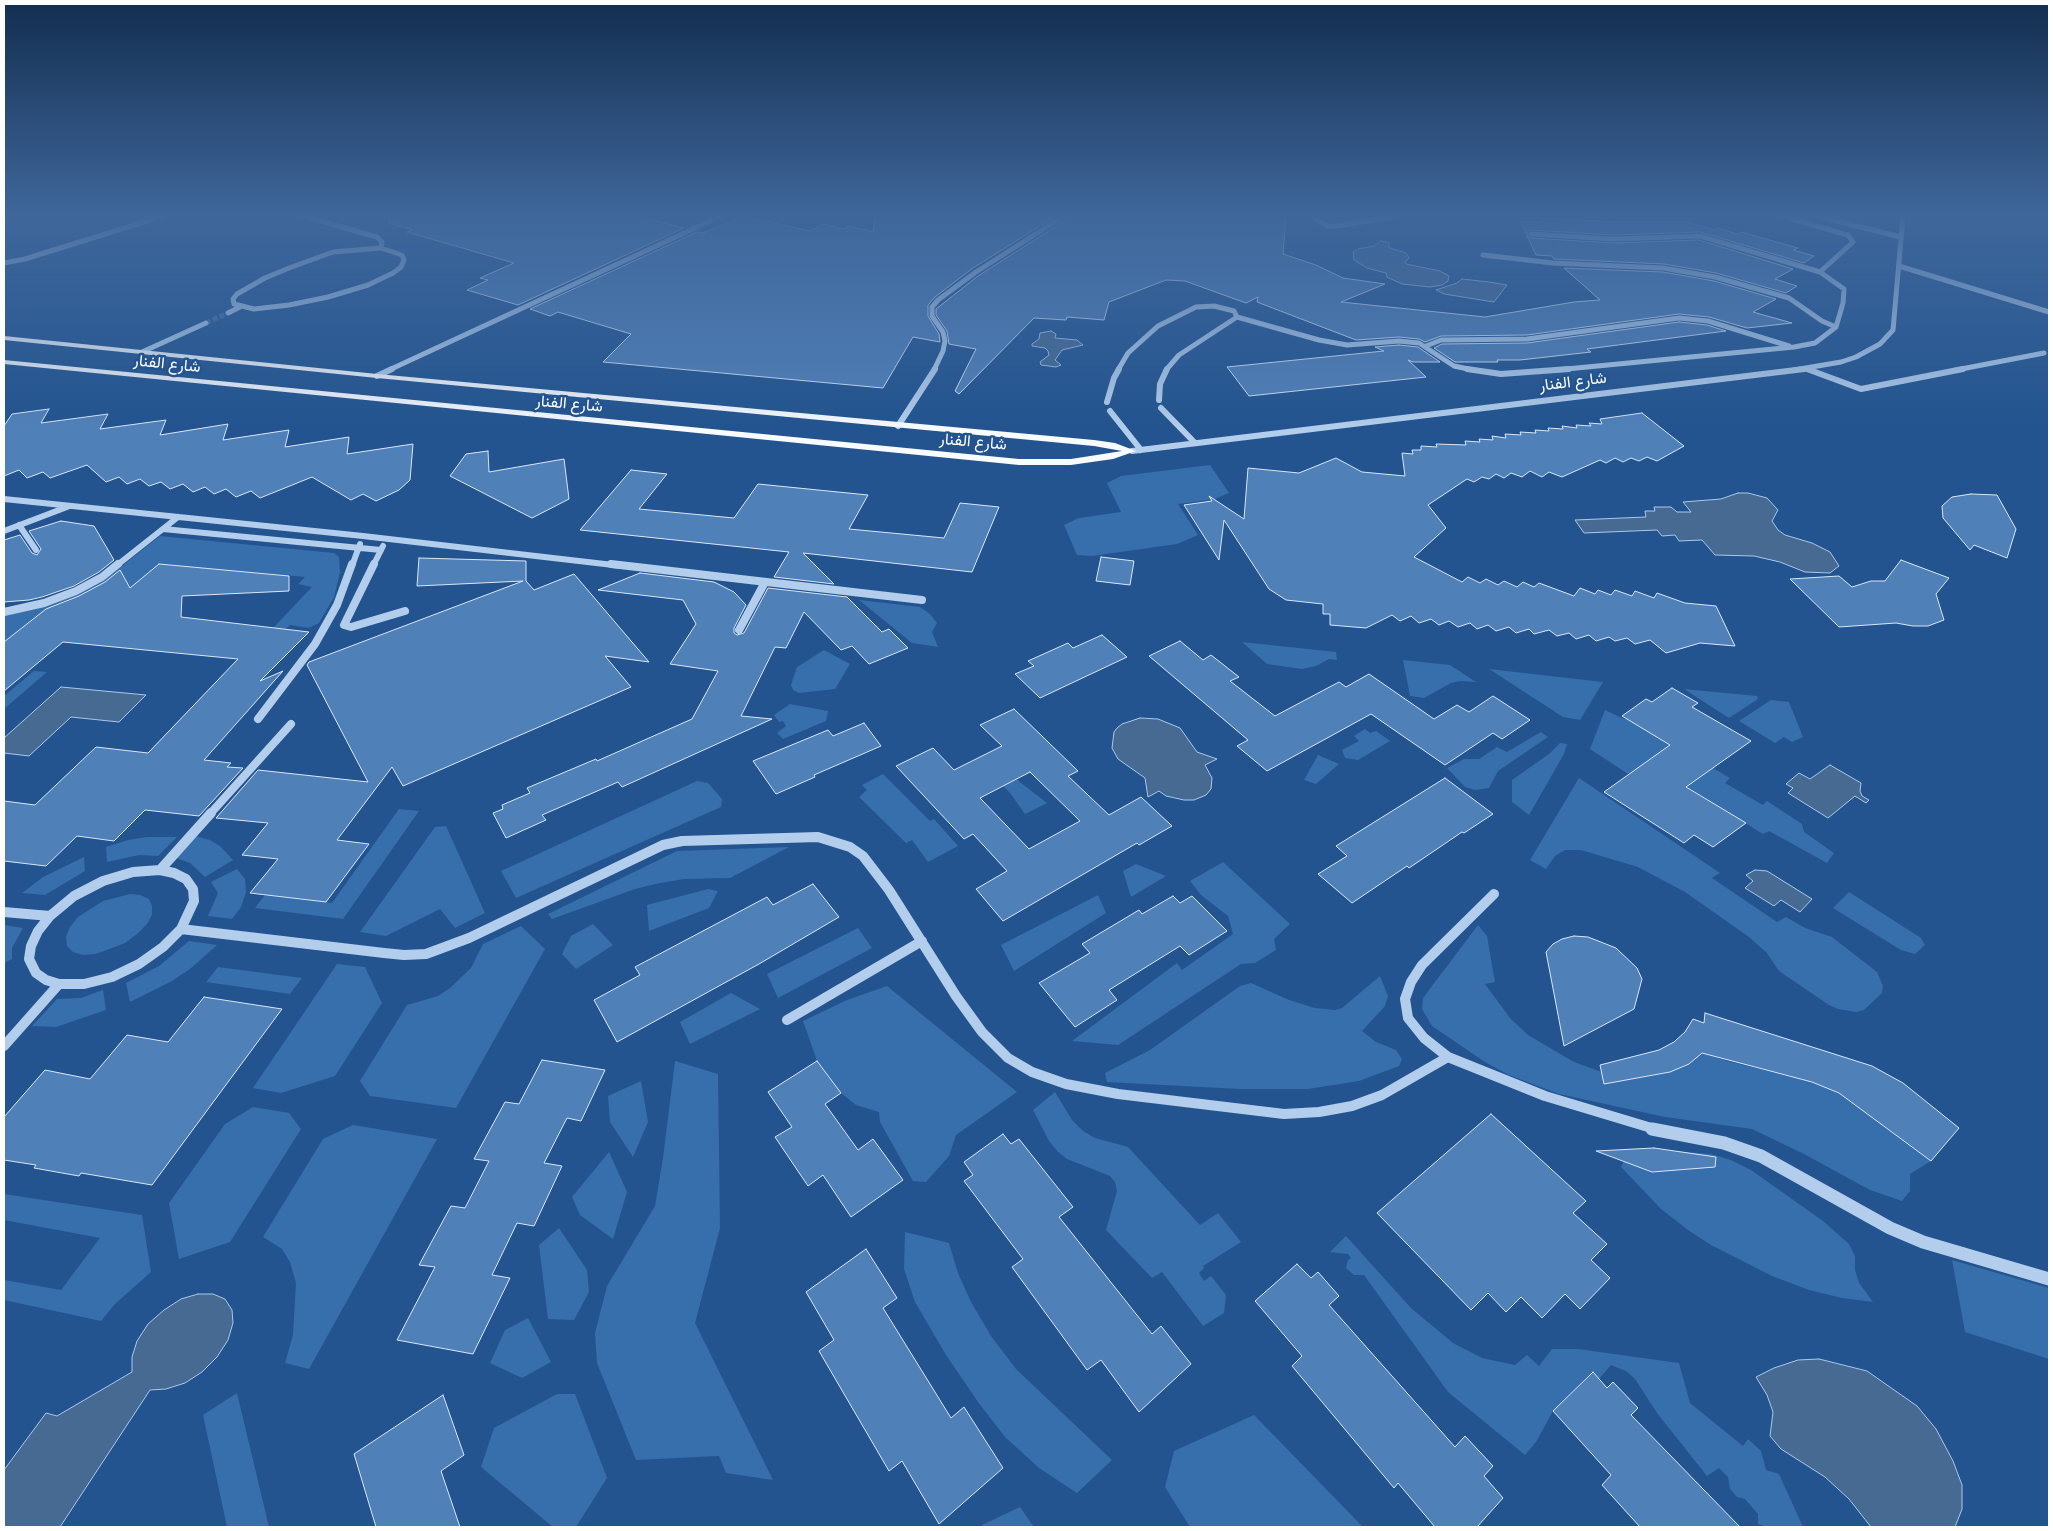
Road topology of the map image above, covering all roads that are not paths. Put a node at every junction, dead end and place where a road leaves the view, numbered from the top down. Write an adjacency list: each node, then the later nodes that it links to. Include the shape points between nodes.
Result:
1 (250, 287): 9 (street, via 233,299 234,304)
2 (360, 287): 9 (street, via 297,304 263,309)
3 (567, 287): 22 (street)
4 (955, 287): 27 (street, via 932,307 932,316 945,340 943,351 934,372)
5 (1752, 287): 14 (street, via 1789,298)
6 (1842, 287): 14 (street, via 1843,303)
7 (1898, 287): 21 (street, شارع الفنار, via 1896,322 1880,344 1856,357)
8 (1969, 287): 10 (lane)
9 (240, 307): 11 (street)
10 (2049, 312)
11 (228, 313)
12 (1237, 317): 16 (street, via 1347,345 1399,341); 23 (street, via 1179,355 1160,384); 24 (street, via 1231,310 1196,307 1158,326 1128,353 1114,378)
13 (206, 323): 18 (street)
14 (1836, 327): 17 (street, via 1815,343)
15 (4, 338): 18 (main road, شارع الفنار)
16 (1426, 346): 17 (lane, via 1441,340 1527,339 1679,318 1708,320); 17 (street, via 1454,366 1500,374 1528,374)
17 (1794, 347)
18 (142, 352): 22 (main road, شارع الفنار)
19 (2044, 353): 21 (street, via 1861,389)
20 (4, 362): 29 (main road, شارع الفنار, via 1019,462 1071,462)
21 (1807, 369): 28 (street, شارع الفنار)
22 (377, 376): 27 (main road, شارع الفنار)
23 (1159, 400)
24 (1107, 402)
25 (1162, 408): 28 (lane)
26 (1110, 411): 29 (street)
27 (898, 426): 29 (main road, شارع الفنار, via 1094,443)
28 (1195, 443): 29 (street, شارع الفنار)
29 (1136, 450)
30 (4, 499): 31 (street)
31 (70, 506): 32 (street); 33 (street)
32 (178, 517): 34 (street); 36 (street)
33 (20, 525): 35 (street); 39 (street)
34 (163, 529): 38 (lane); 44 (street, via 102,577 76,591 44,603)
35 (4, 531)
36 (363, 536): 37 (street); 38 (street)
37 (387, 539): 40 (street); 41 (street)
38 (358, 548): 40 (lane); 46 (street, via 327,624)
39 (36, 550)
40 (381, 550): 43 (street, via 344,625 351,627)
41 (764, 584): 42 (street); 45 (street)
42 (922, 600)
43 (405, 610)
44 (4, 612)
45 (739, 630)
46 (258, 719)
47 (291, 724): 48 (street)
48 (160, 870): 51 (street, via 133,872 103,881 74,896); 52 (street, via 186,879 193,889 190,915)
49 (1494, 894): 57 (street, via 1422,965 1405,999 1408,1018 1424,1038)
50 (4, 912): 51 (street)
51 (50, 916): 54 (street, via 31,946 30,959 36,973)
52 (181, 929): 53 (street, via 384,953 426,954 470,938 663,845 682,841 818,837 850,847 863,856); 54 (street, via 147,959 112,976 84,984)
53 (922, 941): 55 (street); 57 (street, via 982,1032 1008,1058 1032,1072 1066,1084 1249,1111 1319,1112 1352,1106 1382,1095)
54 (60, 984): 56 (street)
55 (787, 1020)
56 (4, 1046)
57 (1448, 1058): 58 (street, via 1545,1096 1639,1125 1724,1143 1761,1156 1890,1228 1922,1242)
58 (2049, 1279)

